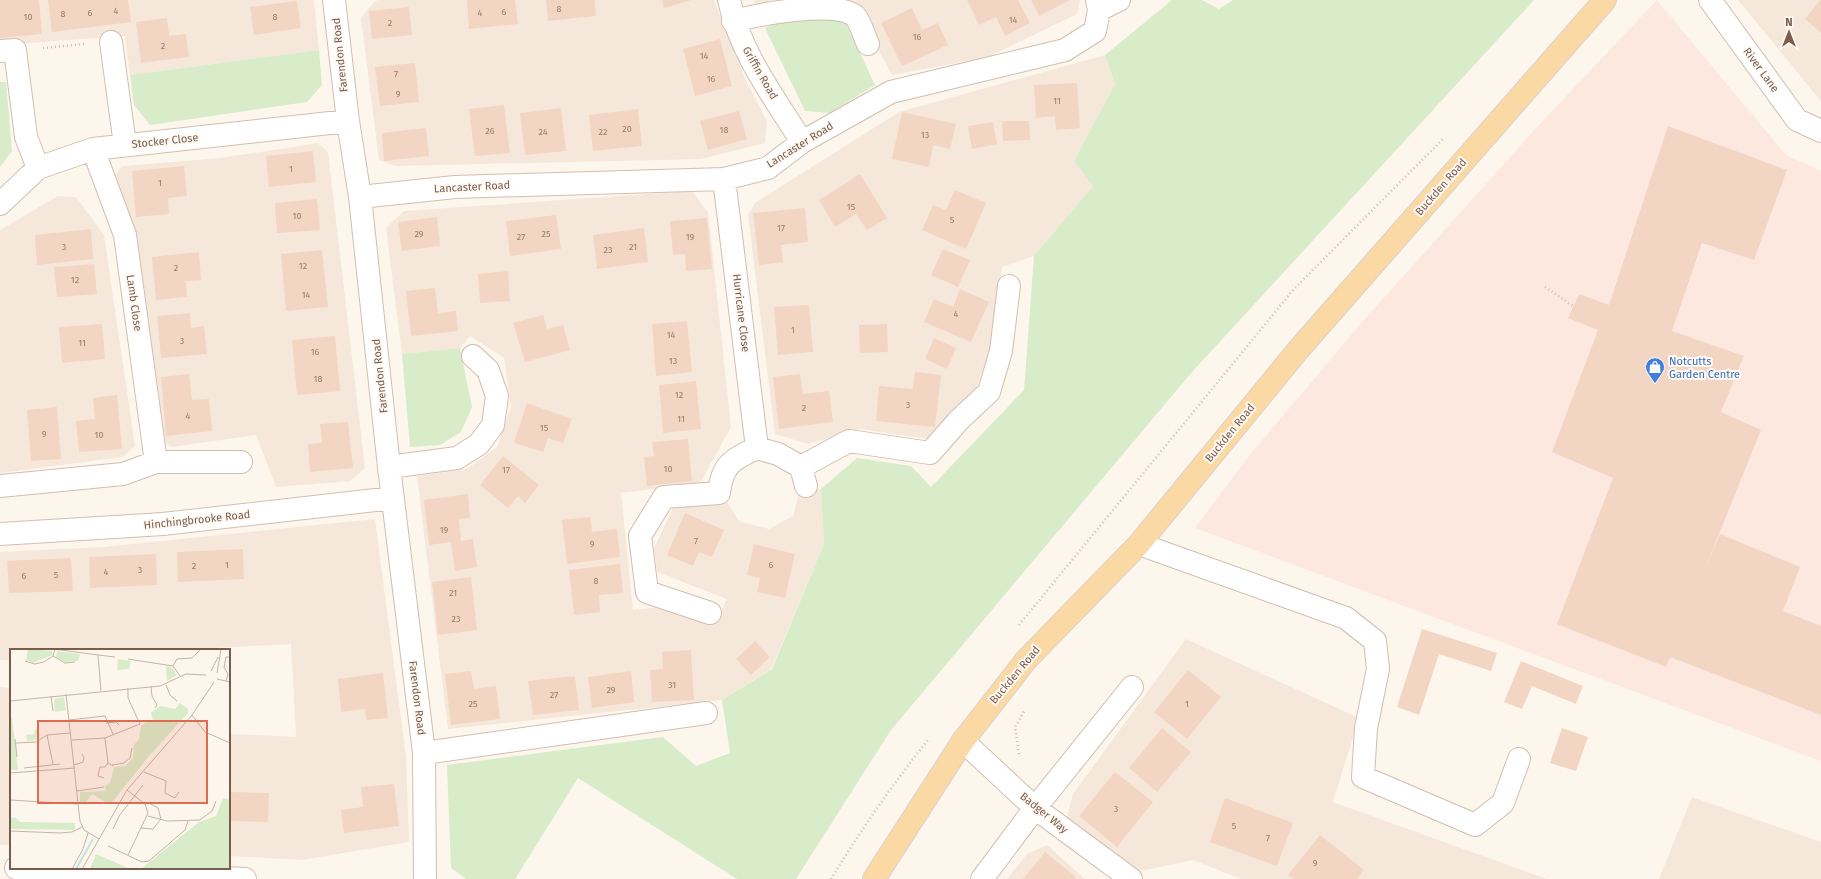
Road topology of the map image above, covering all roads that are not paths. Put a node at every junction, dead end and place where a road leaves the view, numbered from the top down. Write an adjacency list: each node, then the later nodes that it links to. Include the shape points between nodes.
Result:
1 (334, 0): 10 (street, Farendon Road)
2 (1119, 0): 5 (street)
3 (1604, 0): 28 (main road, Buckden Road, via 1298,349)
4 (1710, 0): 11 (street, River Lane, via 1797,120)
5 (1098, 5): 12 (street, Lancaster Road, via 1096,31 1065,50 891,92)
6 (731, 10): 8 (street, via 763,13 818,3 838,6 855,16); 12 (street, Griffin Road, via 751,60)
7 (111, 42): 13 (street)
8 (868, 44)
9 (7, 51): 15 (street, via 26,137)
10 (348, 121): 13 (street, Stocker Close); 17 (street, Farendon Road)
11 (1821, 131)
12 (802, 142): 16 (street, Lancaster Road, via 768,168)
13 (124, 145): 14 (street, Stocker Close)
14 (93, 149): 15 (street, Stocker Close); 22 (street, Lamb Close, via 125,235)
15 (38, 168): 18 (street, Stocker Close)
16 (724, 179): 17 (street, Lancaster Road, via 455,187); 21 (street, Hurricane Close)
17 (360, 196): 24 (street, Farendon Road)
18 (0, 204)
19 (1010, 286): 21 (street, via 1001,351 989,392 959,420 930,453 849,441 804,477 778,454)
20 (473, 356): 24 (street, via 488,370 497,396 493,425 478,444 457,458)
21 (757, 448): 29 (street, via 735,459 721,477 719,492 664,497 640,536 647,592)
22 (156, 462): 23 (street); 25 (street, via 123,474)
23 (241, 462)
24 (389, 467): 26 (street, Farendon Road)
25 (0, 486)
26 (393, 498): 27 (street, Hinchingbrooke Road, via 163,524); 33 (street, Farendon Road)
27 (0, 534)
28 (1139, 544): 32 (main road, Buckden Road, via 1026,660); 34 (street, via 1346,618 1375,641 1378,669 1366,728 1363,777 1475,825 1504,803)
29 (710, 613)
30 (1132, 687): 35 (street)
31 (706, 713): 33 (street)
32 (963, 741): 35 (street, Badger Way); 41 (main road, Buckden Road)
33 (424, 753): 40 (street, Farendon Road)
34 (1519, 760)
35 (1035, 808): 42 (street); 43 (street, Badger Way)
36 (0, 867): 37 (street)
37 (10, 868)
38 (37, 869): 39 (street)
39 (245, 879)
40 (425, 879)
41 (874, 879)
42 (982, 879)
43 (1131, 879)

